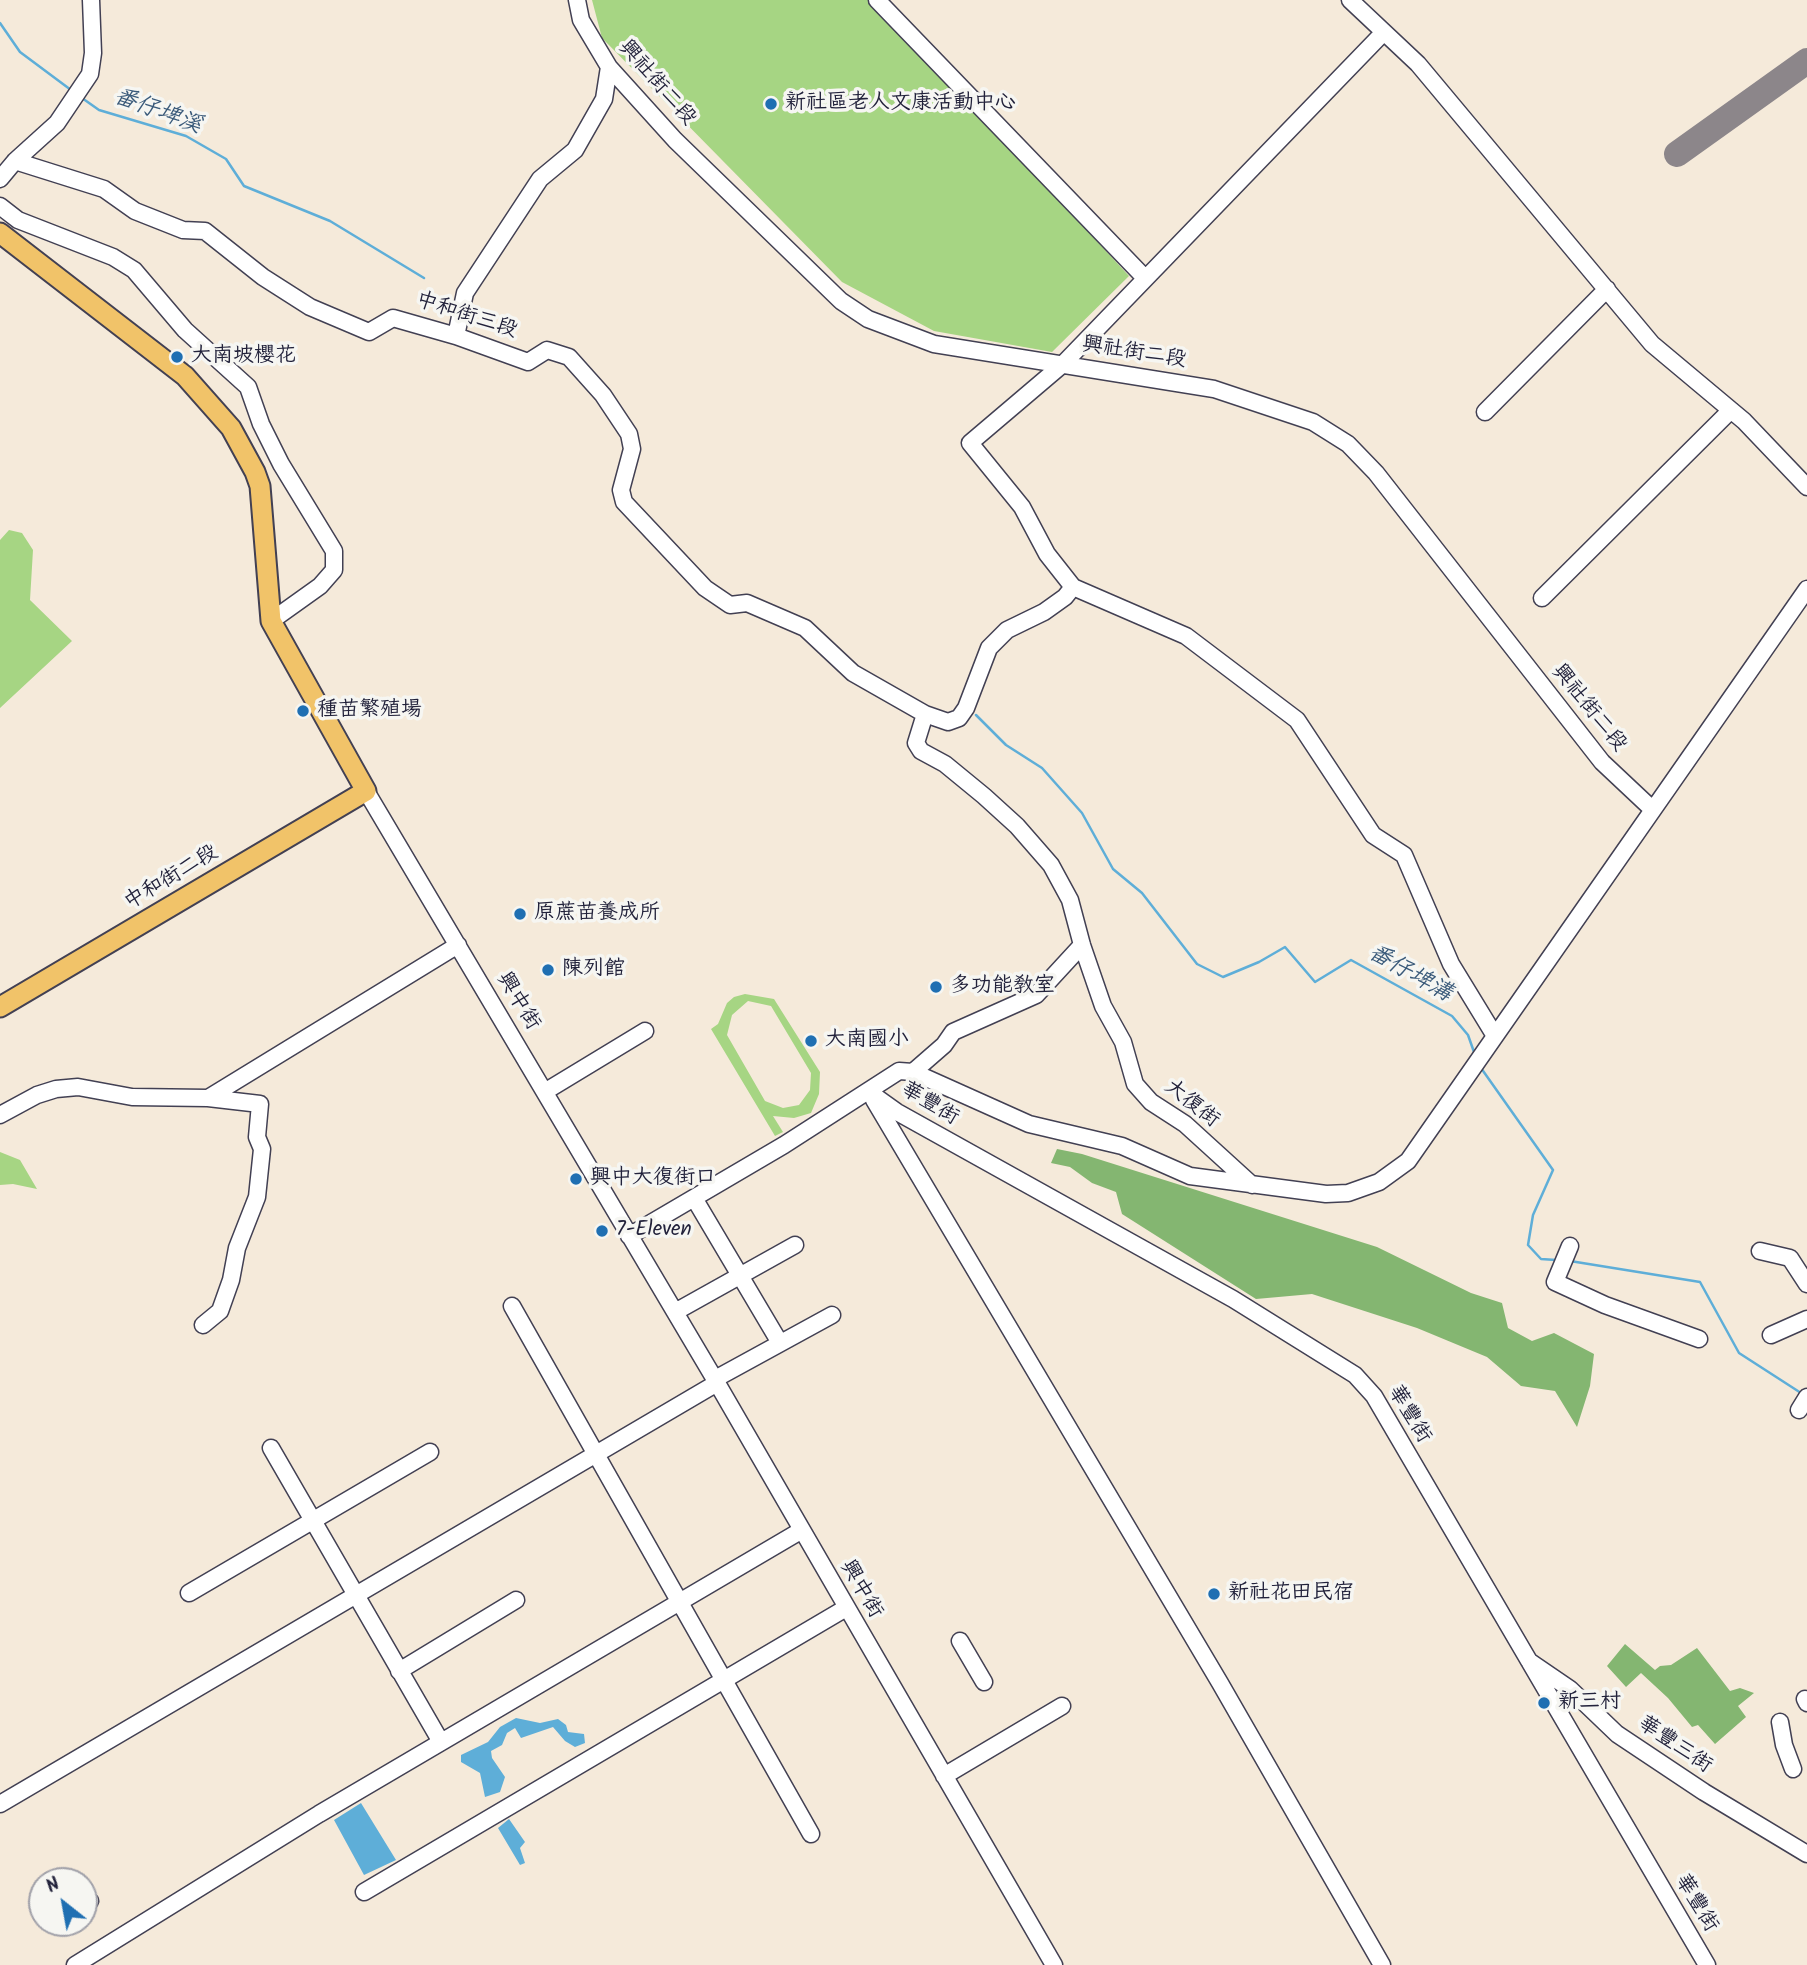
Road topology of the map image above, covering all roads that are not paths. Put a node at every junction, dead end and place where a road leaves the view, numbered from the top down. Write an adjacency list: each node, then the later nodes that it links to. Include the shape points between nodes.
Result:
1 (91, 0): 7 (street, via 90,74 57,123)
2 (577, 0): 6 (street, 興社街二段, via 581,20)
3 (877, 0): 11 (street)
4 (1350, 0): 5 (street)
5 (1384, 32): 11 (street); 12 (street, via 1418,64)
6 (609, 67): 13 (street, via 604,99 575,150 540,179 465,293); 14 (street, 興社街二段, via 675,140 841,301 869,319 934,344)
7 (15, 160): 8 (street); 13 (street, 中和街三段, via 104,190 135,211 183,230 205,231 310,307 369,332 393,318)
8 (0, 179)
9 (0, 206): 21 (street, via 18,220 113,257 134,270 185,330 248,387 281,464 334,551 334,570 320,586)
10 (0, 233): 21 (main road, via 185,376 230,428 260,486)
11 (1145, 278): 14 (street)
12 (1607, 289): 15 (street, via 1652,344); 16 (street)
13 (456, 336): 22 (street, 中和街三段, via 528,362 547,350 569,358 603,395 629,434 632,449 621,490 624,502 705,588 730,605 747,603 805,628 853,673)
14 (1063, 364): 18 (street, via 970,443 1016,499 1047,554); 24 (street, 興社街二段, via 1214,389 1313,422 1348,444 1376,473 1602,762)
15 (1731, 410): 17 (street); 20 (street)
16 (1485, 412)
17 (1807, 487)
18 (1073, 587): 22 (street, via 1044,612 1007,630 989,648 959,718 948,722); 29 (street, via 1186,636 1297,720 1373,835 1404,855 1451,964)
19 (1807, 589): 24 (street)
20 (1542, 598)
21 (271, 621): 23 (main road)
22 (925, 714): 26 (street, 大復街, via 916,743 984,796 1051,865 1070,900)
23 (366, 790): 25 (street, 興中街); 27 (main road, 中和街二段)
24 (1653, 809): 29 (street)
25 (458, 945): 31 (street, 興中街); 33 (street)
26 (1082, 945): 30 (street, via 1036,995 953,1032); 35 (street, 大復街, via 1103,1006 1123,1042 1135,1084)
27 (0, 1007)
28 (645, 1031): 31 (street)
29 (1495, 1036): 35 (street, via 1395,1174 1348,1193)
30 (913, 1072): 32 (street, via 900,1071); 35 (street, via 1029,1124 1122,1146 1189,1176)
31 (546, 1091): 37 (street, 興中街)
32 (869, 1092): 36 (street); 63 (street, 華豐街, via 897,1112 1233,1299 1355,1375 1374,1396); 78 (street)
33 (208, 1098): 34 (street, via 132,1097 78,1087 56,1089); 47 (street, via 260,1104 257,1137 262,1149 259,1190 237,1248 234,1271 220,1311)
34 (0, 1115)
35 (1252, 1185)
36 (694, 1198): 37 (street); 41 (street)
37 (629, 1236): 44 (street, 興中街)
38 (795, 1245): 41 (street)
39 (1570, 1246): 49 (street, via 1555,1282)
40 (1760, 1251): 42 (street, via 1790,1258)
41 (739, 1276): 44 (street); 50 (street)
42 (1807, 1284)
43 (512, 1306): 54 (street)
44 (675, 1312): 51 (street, 興中街)
45 (832, 1315): 50 (street)
46 (1807, 1319): 48 (street)
47 (203, 1325)
48 (1771, 1335)
49 (1699, 1339)
50 (779, 1343): 51 (street)
51 (716, 1381): 54 (street); 56 (street, 興中街)
52 (271, 1447): 55 (street)
53 (430, 1452): 55 (street)
54 (596, 1453): 58 (street); 60 (street)
55 (313, 1520): 57 (street); 58 (street)
56 (802, 1530): 60 (street); 61 (street, 興中街)
57 (190, 1593)
58 (355, 1594): 64 (street); 72 (street)
59 (516, 1600): 64 (street)
60 (681, 1601): 65 (street); 69 (street)
61 (846, 1608): 65 (street); 71 (street, 興中街)
62 (960, 1641): 66 (street)
63 (1527, 1660): 74 (street, 華豐三街, via 1570,1689 1617,1734); 79 (street, 華豐街)
64 (399, 1671): 69 (street)
65 (726, 1679): 73 (street); 75 (street)
66 (984, 1682)
67 (1062, 1706): 71 (street)
68 (1780, 1722): 70 (street)
69 (441, 1742): 76 (street)
70 (1793, 1769)
71 (944, 1776): 77 (street, 興中街)
72 (0, 1804)
73 (811, 1834)
74 (1807, 1854)
75 (364, 1892)
76 (75, 1965)
77 (1054, 1965)
78 (1382, 1965)
79 (1707, 1965)

